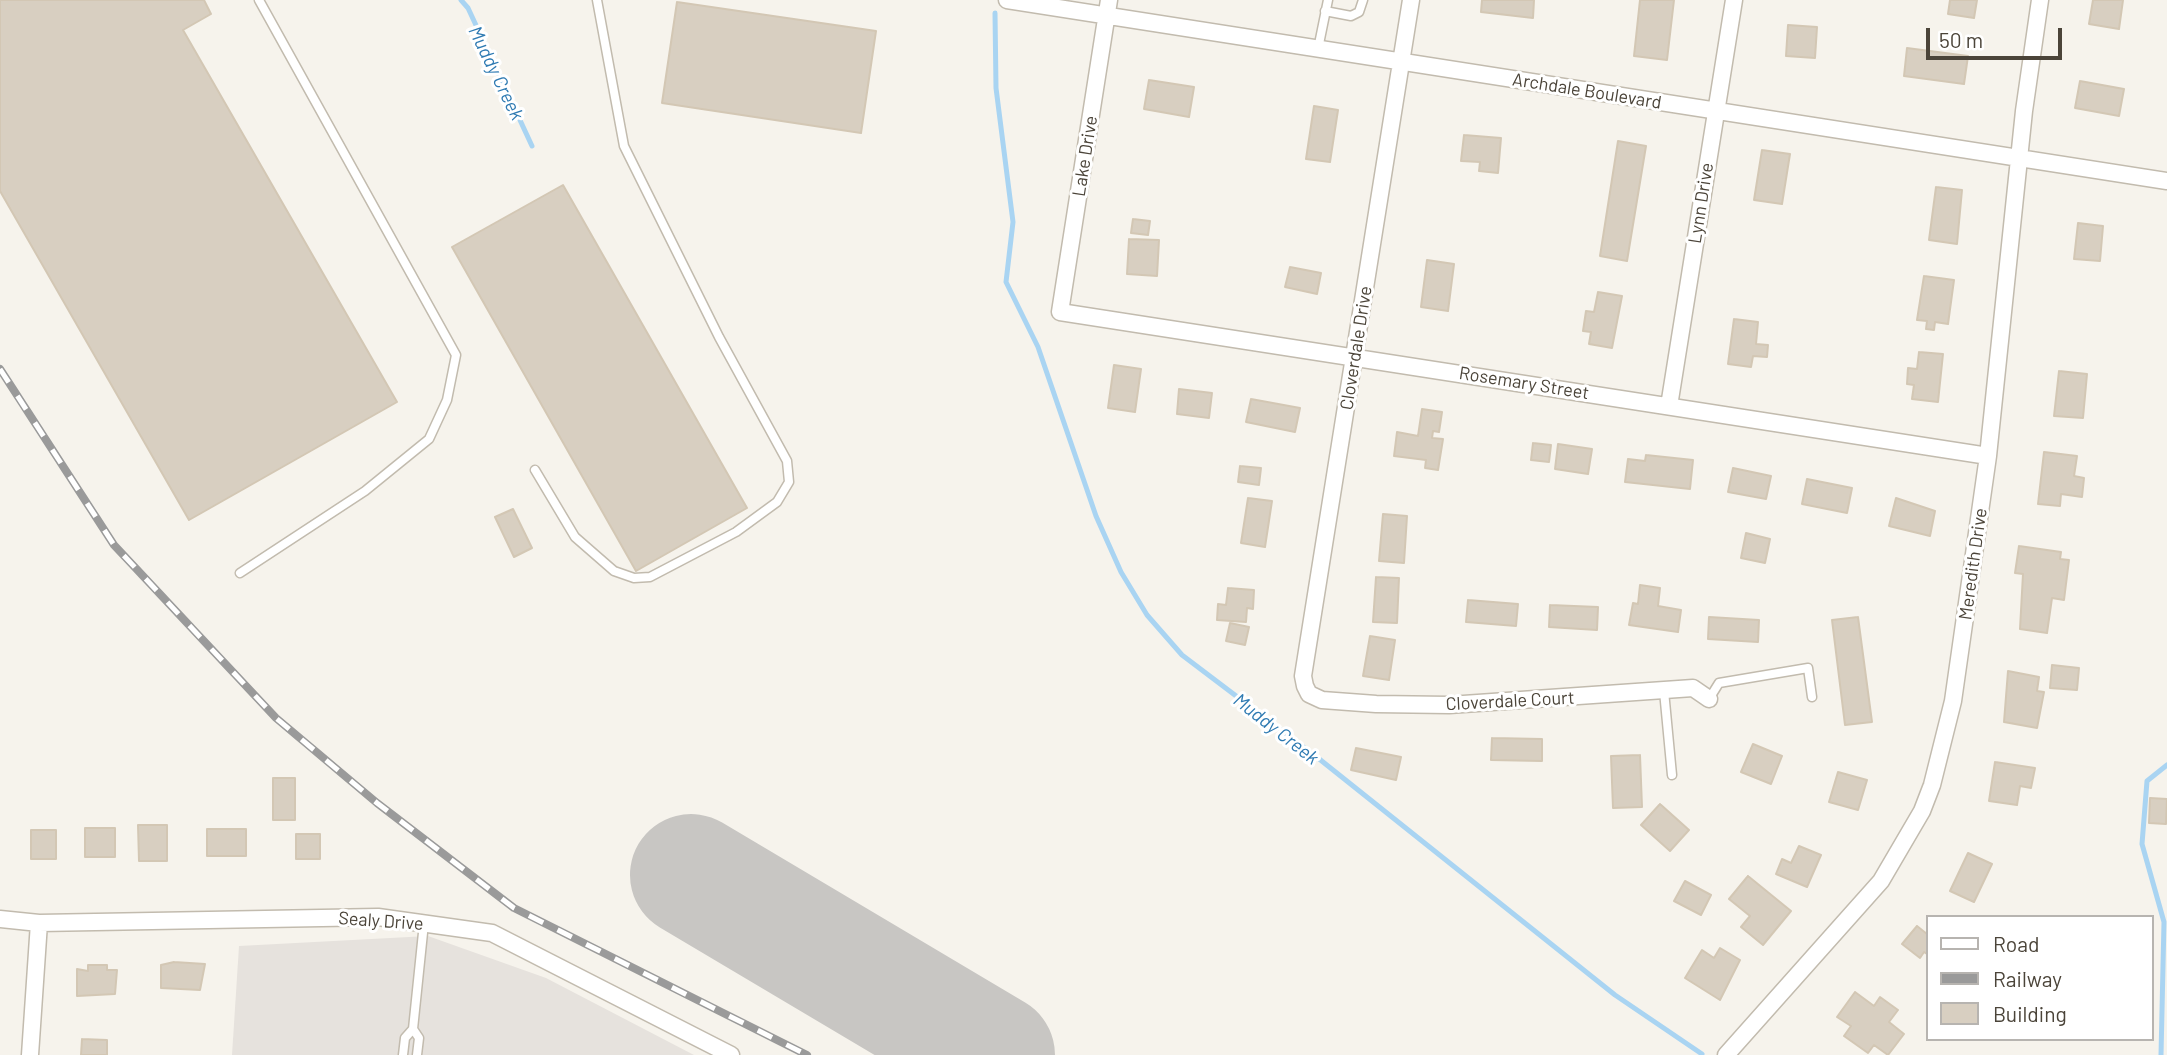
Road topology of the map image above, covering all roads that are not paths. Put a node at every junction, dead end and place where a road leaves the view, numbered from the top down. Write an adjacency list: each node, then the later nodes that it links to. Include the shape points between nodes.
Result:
1 (259, 0): 21 (lane, via 456,355 447,400 429,439 365,491)
2 (597, 0): 20 (lane, via 624,146 787,461 789,482 777,502 736,532 650,577 634,578 614,571 575,537)
3 (1007, 0): 9 (street, Archdale Boulevard)
4 (1328, 0): 10 (lane)
5 (1363, 0): 10 (lane, via 1359,12 1352,16)
6 (1410, 0): 12 (street, Cloverdale Drive)
7 (1734, 0): 13 (street, Lynn Drive)
8 (2040, 0): 14 (street, Meredith Drive)
9 (1108, 8): 11 (street, Archdale Boulevard); 16 (street, Lake Drive)
10 (1325, 12): 11 (lane)
11 (1318, 49): 12 (street, Archdale Boulevard)
12 (1401, 62): 13 (street, Archdale Boulevard); 17 (street, Cloverdale Drive)
13 (1716, 111): 14 (street, Archdale Boulevard); 18 (street, Lynn Drive)
14 (2022, 158): 15 (street, Archdale Boulevard); 19 (street, Meredith Drive)
15 (2167, 181)
16 (1060, 312): 17 (street, Rosemary Street)
17 (1355, 357): 18 (street, Rosemary Street); 23 (street, Cloverdale Drive, via 1303,676)
18 (1669, 406): 19 (street, Rosemary Street)
19 (1988, 456): 35 (street, Meredith Drive, via 1947,732 1922,811 1881,881)
20 (535, 470)
21 (240, 573)
22 (1664, 691): 23 (street, Cloverdale Court, via 1449,705 1337,703); 25 (street, Cloverdale Court, via 1693,688); 26 (lane)
23 (1310, 694)
24 (1812, 697): 25 (lane, via 1808,668 1719,683)
25 (1709, 699)
26 (1672, 775)
27 (0, 919): 28 (street, Sealy Drive)
28 (39, 923): 29 (street, Sealy Drive, via 378,917); 31 (street)
29 (424, 923): 30 (lane); 34 (street, Sealy Drive, via 492,933)
30 (413, 1029): 32 (lane, via 405,1038); 33 (lane, via 419,1038)
31 (30, 1055)
32 (403, 1055)
33 (417, 1055)
34 (731, 1055)
35 (1726, 1055)

